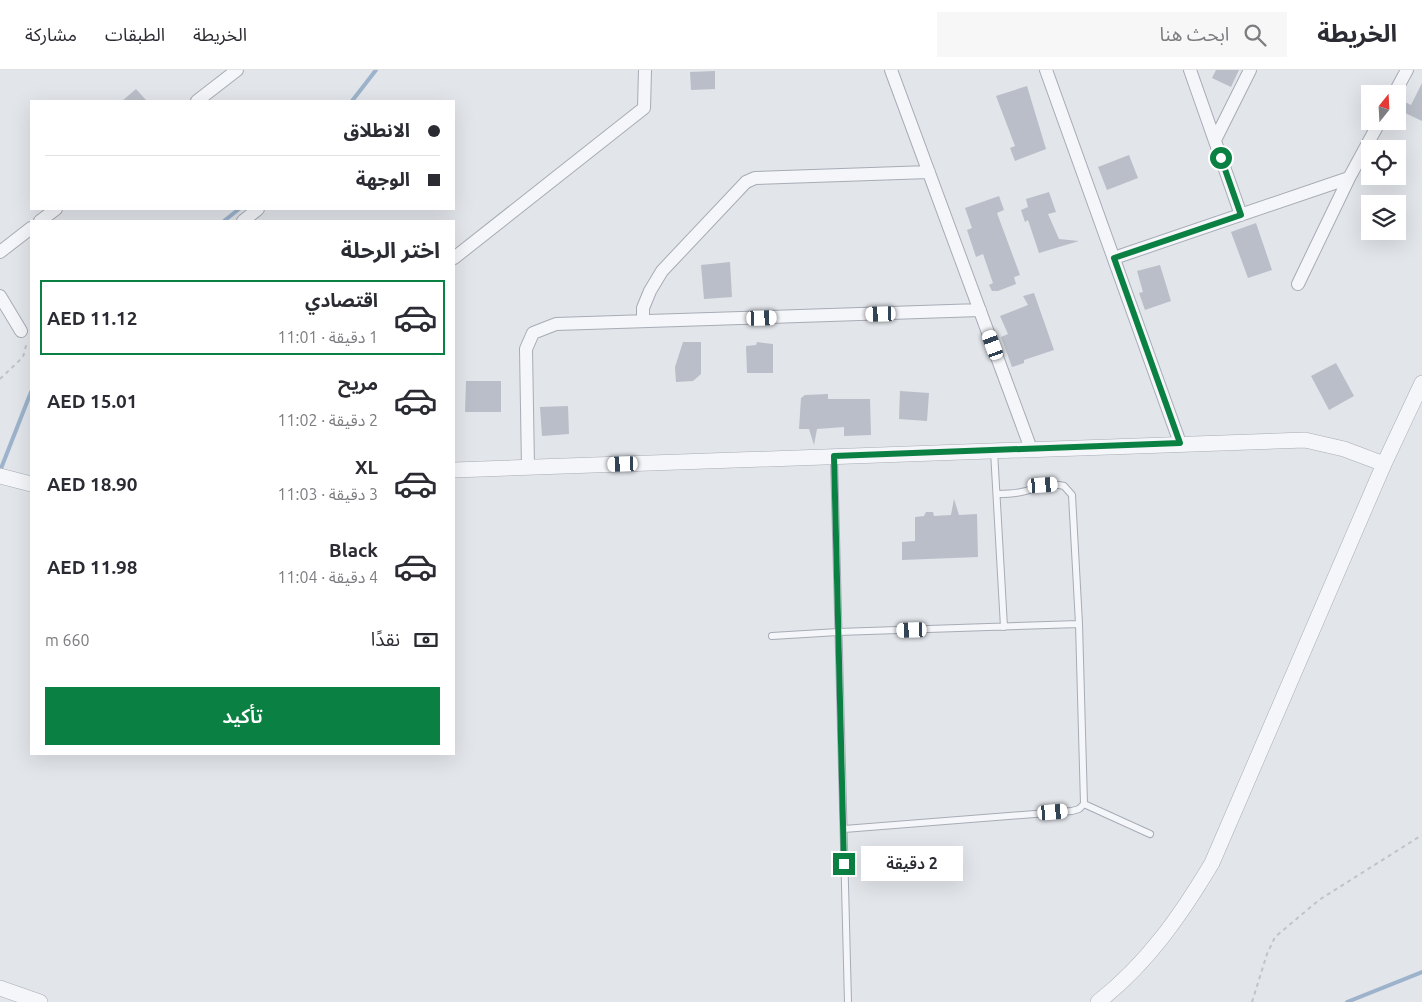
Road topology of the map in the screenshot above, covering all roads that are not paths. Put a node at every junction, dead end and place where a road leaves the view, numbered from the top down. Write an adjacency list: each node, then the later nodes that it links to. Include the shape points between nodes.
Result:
1 (238, 70): 9 (street)
2 (645, 70): 21 (street, via 644,108)
3 (891, 70): 12 (street)
4 (1046, 70): 22 (street)
5 (1190, 70): 11 (street)
6 (1250, 70): 11 (street)
7 (1407, 70): 8 (street)
8 (1399, 85)
9 (198, 100)
10 (1375, 130): 13 (street)
11 (1215, 140): 16 (street)
12 (929, 172): 25 (street); 26 (street, via 755,178 746,182 662,271 650,291)
13 (1349, 178): 16 (street); 23 (street)
14 (55, 210): 17 (street)
15 (257, 210): 18 (street)
16 (1241, 215): 22 (street)
17 (41, 220)
18 (244, 220)
19 (30, 229): 20 (street)
20 (0, 252)
21 (455, 257)
22 (1114, 258): 29 (street)
23 (1298, 284)
24 (0, 296): 27 (street)
25 (980, 310): 26 (street); 30 (street)
26 (643, 322): 34 (street, via 556,324 533,333 526,348 525,363)
27 (21, 331)
28 (1422, 383): 33 (street)
29 (1180, 443): 30 (street); 33 (street, via 1305,440 1344,449)
30 (1031, 449): 31 (street)
31 (994, 450): 32 (street); 38 (lane)
32 (834, 456): 34 (street); 41 (lane)
33 (1384, 464): 49 (street, via 1212,862 1184,910 1150,953)
34 (528, 467): 35 (street)
35 (455, 470)
36 (0, 476): 37 (street)
37 (30, 484)
38 (997, 494): 39 (lane, via 1054,485 1069,490); 40 (lane)
39 (1079, 624): 40 (lane); 43 (lane)
40 (1004, 627): 41 (lane)
41 (838, 632): 42 (lane); 44 (lane)
42 (772, 636)
43 (1084, 804): 44 (lane, via 1072,811); 45 (lane)
44 (844, 829): 48 (lane)
45 (1150, 834)
46 (0, 988): 47 (street)
47 (40, 1002)
48 (848, 1002)
49 (1098, 1002)

